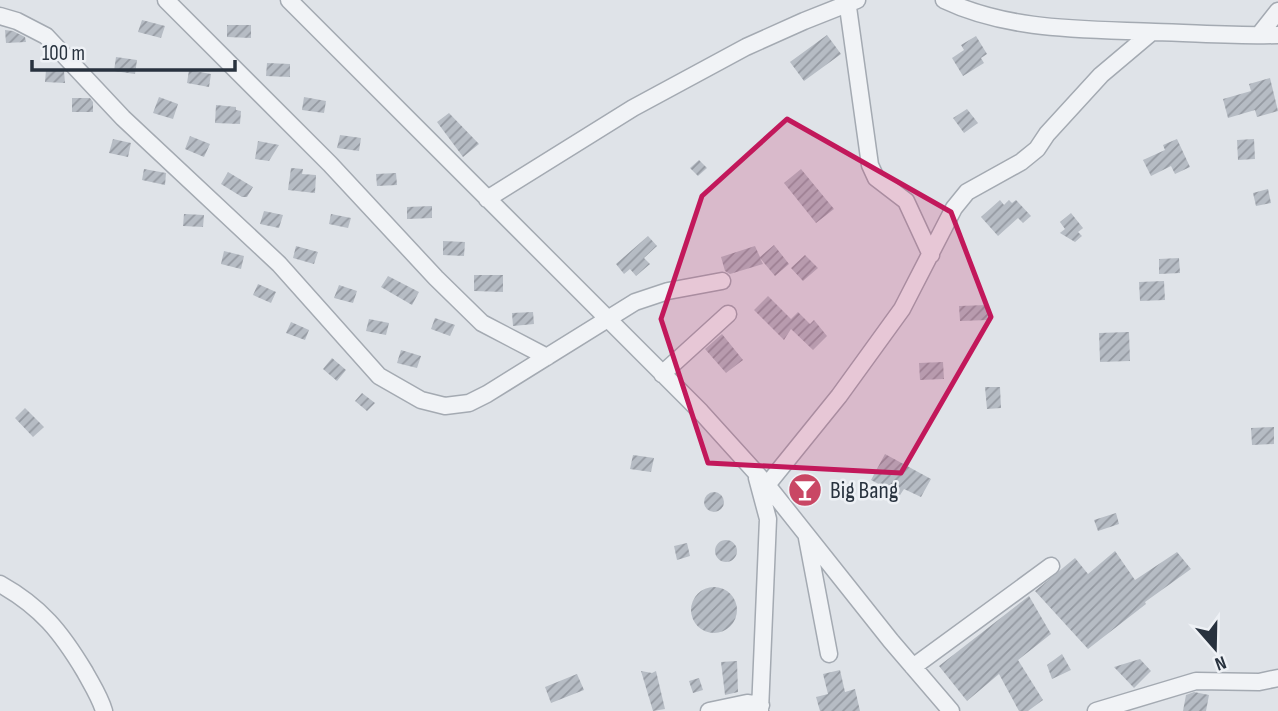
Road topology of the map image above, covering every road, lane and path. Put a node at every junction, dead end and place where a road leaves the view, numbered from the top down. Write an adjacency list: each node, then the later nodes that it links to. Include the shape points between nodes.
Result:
1 (166, 0): 15 (street, via 482,323)
2 (289, 0): 10 (street)
3 (944, 0): 7 (street, via 1009,21 1062,29)
4 (850, 1): 10 (street, via 746,47 633,108); 11 (street, via 870,165 876,178 906,201)
5 (1278, 11): 8 (street)
6 (0, 16): 15 (street, via 46,36 123,118 279,264 379,376 421,400 445,406 469,403)
7 (1152, 32): 8 (street); 11 (street, via 1101,75 1037,149 967,192)
8 (1259, 35): 9 (street)
9 (1278, 35)
10 (487, 199): 14 (street)
11 (931, 255): 18 (street, via 902,309)
12 (722, 281): 14 (street, via 635,302)
13 (728, 314): 16 (street)
14 (606, 319): 15 (street); 16 (street)
15 (547, 357)
16 (662, 374): 17 (street)
17 (755, 472): 18 (street); 25 (street, via 768,519)
18 (767, 485): 19 (street)
19 (807, 536): 22 (street); 23 (street)
20 (1051, 566): 23 (street)
21 (0, 584): 26 (street, via 46,616 70,647)
22 (829, 654)
23 (914, 667): 28 (street)
24 (1278, 678): 29 (street, via 1196,681)
25 (760, 708): 27 (street, via 747,704)
26 (104, 711)
27 (709, 711)
28 (951, 711)
29 (1096, 711)

